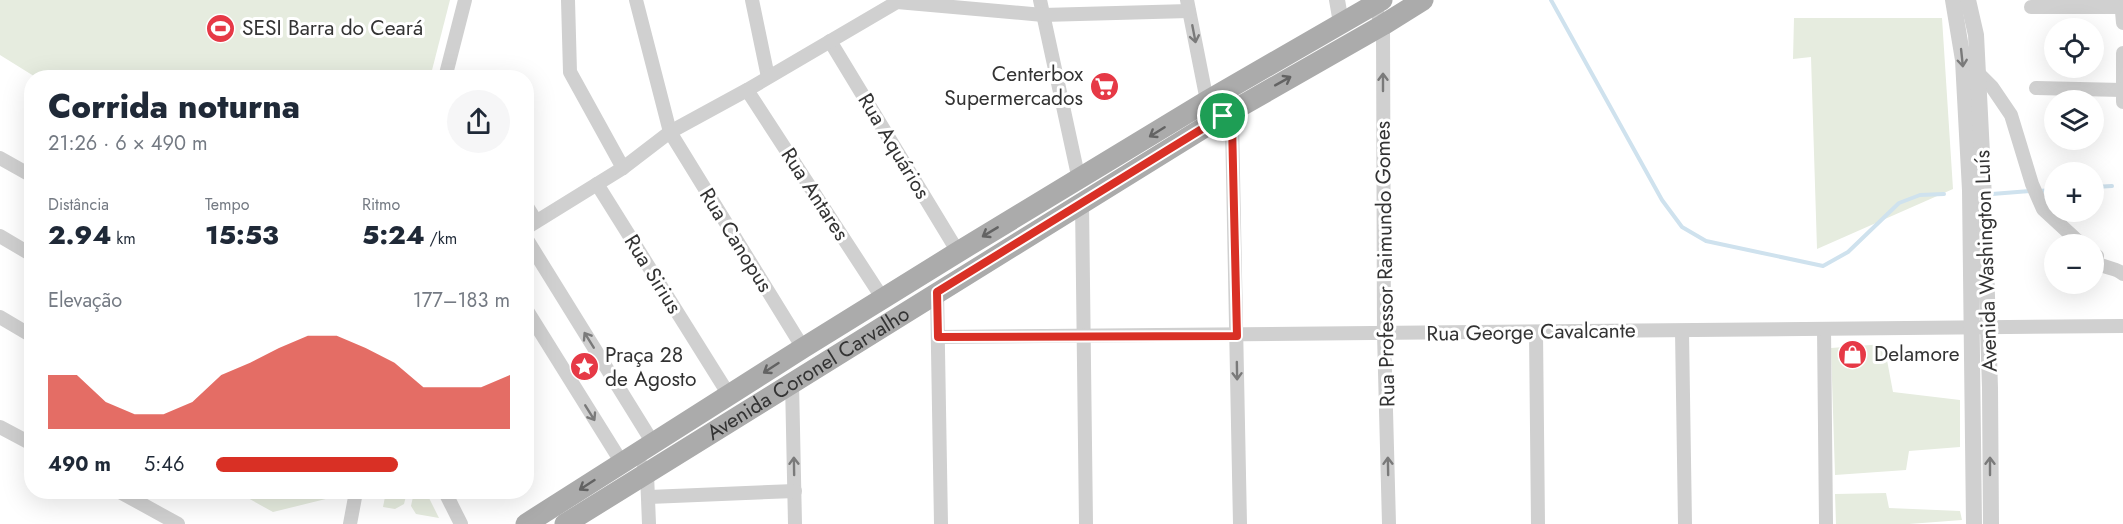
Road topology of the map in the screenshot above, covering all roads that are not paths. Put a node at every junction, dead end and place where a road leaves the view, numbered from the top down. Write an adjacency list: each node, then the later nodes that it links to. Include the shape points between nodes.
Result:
1 (465, 0): 21 (street)
2 (568, 0): 31 (street, via 570,72)
3 (636, 0): 29 (street, Rua Canopus)
4 (752, 0): 23 (street)
5 (1040, 0): 15 (street)
6 (1336, 0): 16 (street)
7 (1423, 0): 18 (main road, Avenida Coronel Carvalho)
8 (1953, 0): 35 (street, Avenida Washington Luís, one-way to 35)
9 (1968, 0): 22 (street, Avenida Washington Luís, via 1976,34)
10 (896, 1): 15 (street); 19 (street)
11 (1378, 3): 16 (main road, Avenida Coronel Carvalho); 18 (street, Rua Professor Raimundo Gomes)
12 (2121, 3): 14 (street); 17 (street)
13 (1188, 5): 15 (street); 27 (street, one-way to 27)
14 (2031, 7)
15 (1043, 15): 33 (street)
16 (1341, 23): 27 (main road, Avenida Coronel Carvalho)
17 (2123, 23)
18 (1383, 25): 28 (main road, Avenida Coronel Carvalho, one-way to 18); 55 (street, Rua Professor Raimundo Gomes, one-way to 18)
19 (830, 41): 23 (street); 41 (street, Rua Aquários)
20 (2123, 53): 26 (street)
21 (447, 70)
22 (1978, 73): 35 (street, Avenida Washington Luís); 38 (street, via 2011,115 2043,209)
23 (768, 77): 25 (street)
24 (2036, 88): 26 (street)
25 (747, 90): 29 (street); 46 (street, Rua Antares)
26 (2123, 96)
27 (1207, 101): 28 (street); 33 (main road, Avenida Coronel Carvalho, one-way to 33)
28 (1223, 116): 36 (main road, Avenida Coronel Carvalho); 57 (street, via 1232,124)
29 (670, 132): 31 (street); 59 (street, Rua Canopus)
30 (0, 158): 32 (street)
31 (623, 168): 34 (street)
32 (24, 172)
33 (1079, 180): 41 (main road, Avenida Coronel Carvalho, one-way to 41)
34 (597, 184): 37 (street); 61 (street, Rua Sirius)
35 (1977, 199): 50 (street, Avenida Washington Luís)
36 (1082, 203): 45 (main road, Avenida Coronel Carvalho); 56 (street)
37 (534, 223)
38 (2070, 234)
39 (0, 236): 40 (street)
40 (24, 250)
41 (958, 252): 46 (main road, Avenida Coronel Carvalho)
42 (534, 253): 64 (street, one-way to 42)
43 (2104, 268): 44 (street, via 2118,269)
44 (2123, 274)
45 (937, 292): 58 (street); 60 (main road, Avenida Coronel Carvalho)
46 (883, 299): 59 (main road, Avenida Coronel Carvalho)
47 (0, 317): 52 (street)
48 (534, 319): 64 (street, one-way to 64)
49 (2123, 326): 50 (street, Rua George Cavalcante)
50 (1980, 327): 51 (street, Rua George Cavalcante); 85 (street, Avenida Washington Luís); 86 (street, Avenida Washington Luís, one-way to 50)
51 (1824, 329): 53 (street, Rua George Cavalcante); 84 (street)
52 (24, 331)
53 (1682, 331): 54 (street, Rua George Cavalcante); 83 (street)
54 (1536, 332): 55 (street, Rua George Cavalcante); 82 (street)
55 (1384, 334): 57 (street, Rua George Cavalcante); 81 (street, Rua Professor Raimundo Gomes, one-way to 55)
56 (1082, 336): 57 (street, Rua George Cavalcante); 58 (street, Rua George Cavalcante); 79 (street)
57 (1237, 336): 80 (street, one-way to 80)
58 (938, 337): 78 (street)
59 (803, 348): 61 (main road, Avenida Coronel Carvalho, one-way to 61)
60 (792, 382): 65 (main road, Avenida Coronel Carvalho); 66 (street, one-way to 60)
61 (729, 395): 64 (main road, Avenida Coronel Carvalho)
62 (0, 426): 63 (street)
63 (24, 440)
64 (637, 453): 65 (street); 74 (main road, Avenida Coronel Carvalho, one-way to 74)
65 (647, 474): 67 (street); 75 (main road, Avenida Coronel Carvalho)
66 (795, 491): 67 (street); 77 (street)
67 (649, 497): 76 (street)
68 (133, 499): 71 (street)
69 (355, 499): 72 (street)
70 (448, 499): 73 (street)
71 (178, 524)
72 (350, 524)
73 (461, 524)
74 (526, 524)
75 (565, 524)
76 (649, 524)
77 (795, 524)
78 (941, 524)
79 (1086, 524)
80 (1239, 524)
81 (1389, 524)
82 (1538, 524)
83 (1685, 524)
84 (1826, 524)
85 (1974, 524)
86 (1991, 524)

